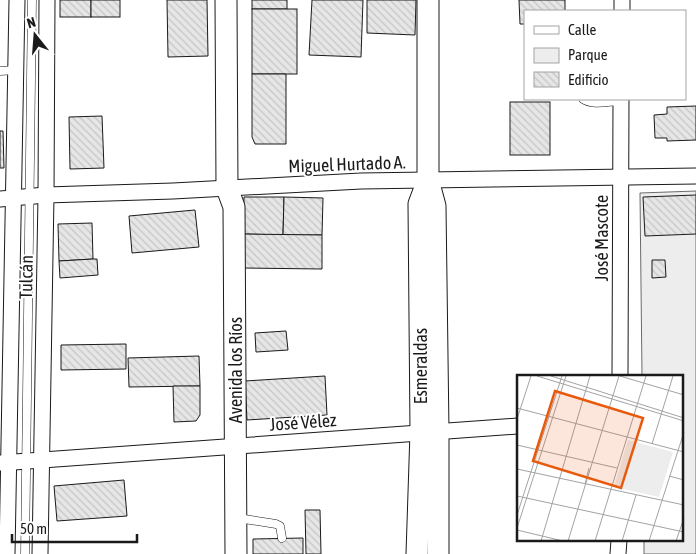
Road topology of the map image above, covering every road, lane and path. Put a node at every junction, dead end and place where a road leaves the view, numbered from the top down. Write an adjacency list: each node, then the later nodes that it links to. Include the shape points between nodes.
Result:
1 (17, 0): 6 (street, Tulcán)
2 (32, 0): 15 (lane)
3 (47, 0): 14 (street, Tulcán)
4 (226, 0): 13 (main road, Avenida los Ríos)
5 (428, 0): 12 (main road, Esmeraldas)
6 (16, 70): 7 (lane); 16 (street, Tulcán)
7 (0, 71)
8 (584, 100): 9 (lane, via 596,103)
9 (621, 100): 11 (street, José Mascote)
10 (696, 176): 11 (street, Miguel Hurtado A.)
11 (620, 177): 12 (street, Miguel Hurtado A.); 17 (street, José Mascote)
12 (428, 180): 13 (street, Miguel Hurtado A.); 19 (main road, Esmeraldas, via 435,206)
13 (227, 188): 14 (street, Miguel Hurtado A.); 20 (main road, Avenida los Ríos, via 234,207)
14 (46, 195): 15 (street, Miguel Hurtado A.); 21 (street, Tulcán)
15 (30, 197): 16 (street, Miguel Hurtado A.); 22 (lane)
16 (7, 199): 23 (street, Tulcán)
17 (620, 375)
18 (517, 426): 19 (street, José Vélez)
19 (430, 432): 20 (street, José Vélez); 31 (main road, Esmeraldas); 32 (main road, Esmeraldas)
20 (229, 446): 21 (street, José Vélez); 24 (main road, Avenida los Ríos); 29 (main road, Avenida los Ríos)
21 (42, 459): 22 (street, José Vélez); 28 (street, Tulcán)
22 (25, 460): 23 (street, José Vélez); 27 (lane)
23 (4, 462): 26 (street, Tulcán)
24 (236, 518): 25 (lane, via 276,524 280,526); 30 (main road, Avenida los Ríos)
25 (282, 538)
26 (7, 554)
27 (25, 554)
28 (40, 554)
29 (224, 554)
30 (236, 554)
31 (417, 554)
32 (438, 554)

